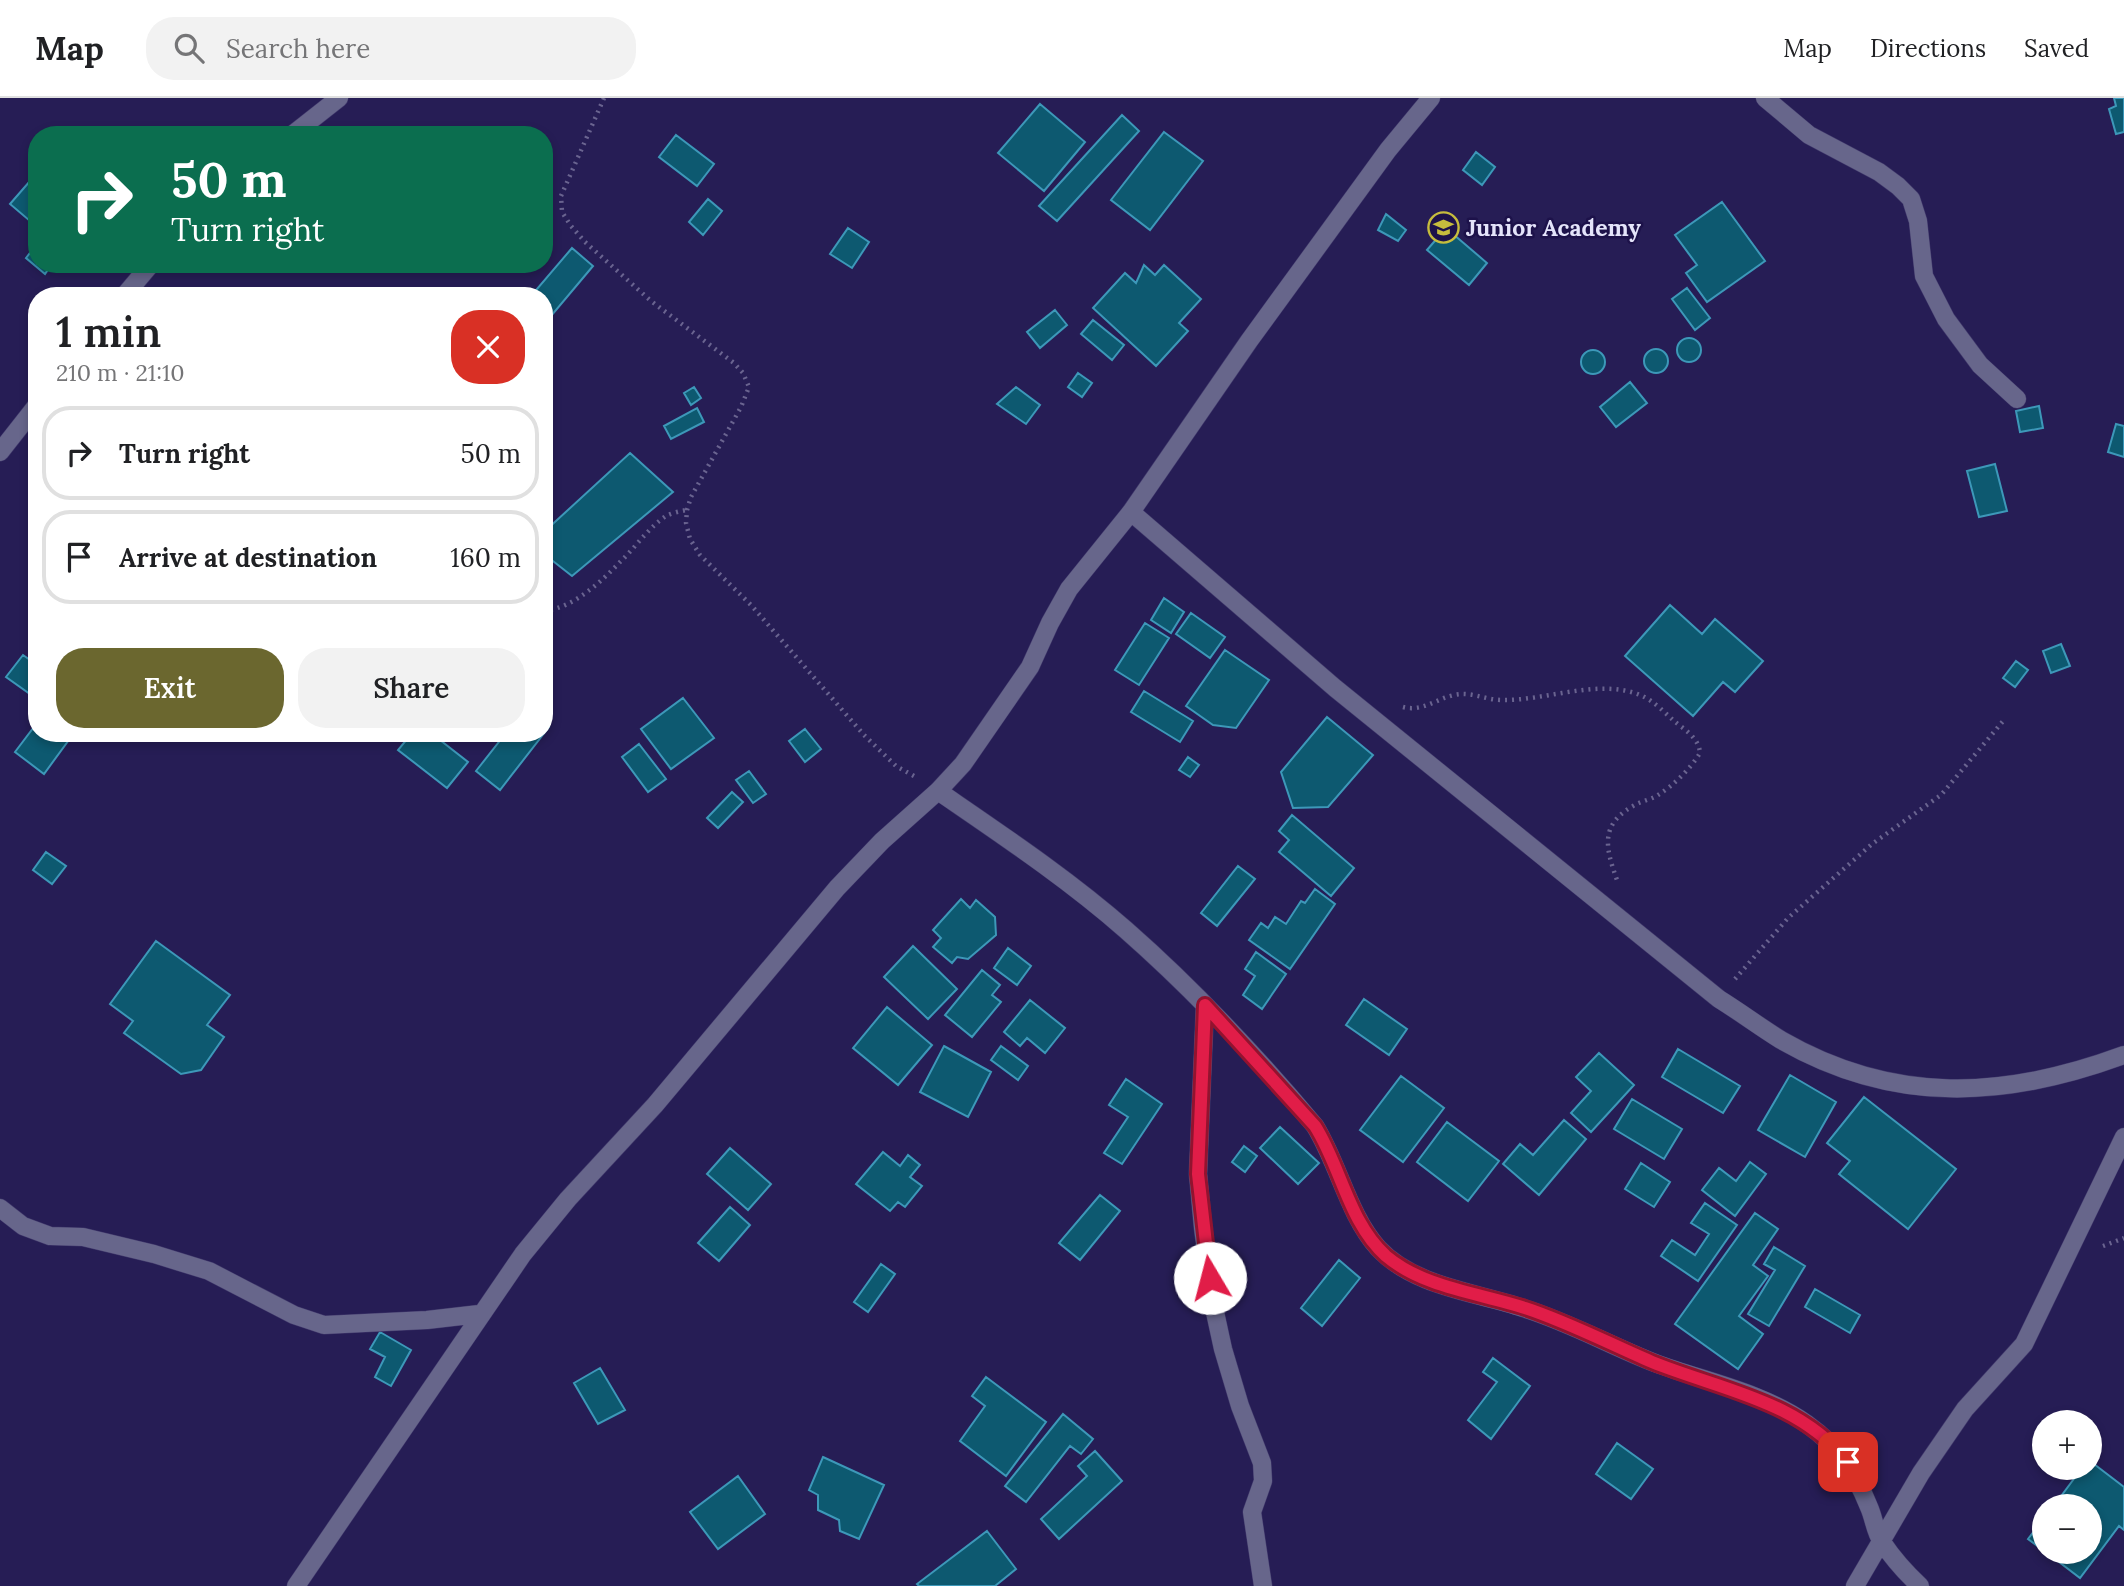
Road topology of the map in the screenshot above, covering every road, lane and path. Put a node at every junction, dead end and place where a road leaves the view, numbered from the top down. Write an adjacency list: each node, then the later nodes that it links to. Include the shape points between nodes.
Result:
1 (339, 98): 5 (street)
2 (604, 98): 11 (path, via 561,195 562,212 621,276 734,363 749,387)
3 (1431, 98): 12 (street, via 1265,318)
4 (1765, 98): 8 (street, via 1808,135 1879,172 1911,200 1924,276 1946,318 1980,365)
5 (303, 126)
6 (143, 273): 7 (street)
7 (132, 287)
8 (2017, 399)
9 (28, 416): 10 (street)
10 (0, 452)
11 (687, 510): 13 (path, via 669,514 655,524 590,589); 16 (path, via 690,539 700,555 751,605 864,735 896,766)
12 (1131, 512): 16 (street, via 1069,589 1030,667 963,764); 18 (street, via 1335,688)
13 (553, 609)
14 (1396, 705): 17 (path, via 1426,707 1453,695 1500,701 1606,688 1643,696 1657,707 1694,737 1700,753 1659,795 1633,805 1613,822 1607,842)
15 (2004, 720): 18 (path, via 1941,795 1872,845 1788,918)
16 (937, 791): 19 (street, via 1078,891); 23 (street, via 837,888 655,1105 561,1208)
17 (1618, 882)
18 (1719, 999): 20 (street, via 1782,1040 1836,1066 1897,1084 1965,1090 2010,1085 2056,1077)
19 (1205, 1005): 24 (street, via 1315,1126 1360,1222 1387,1256 1422,1278 1526,1308 1785,1411 1827,1439 1848,1462); 26 (street, via 1198,1174 1201,1215 1223,1349 1262,1463 1263,1481 1252,1512)
20 (2124, 1055)
21 (2124, 1138): 24 (street, via 2024,1344 1965,1409)
22 (0, 1208): 23 (street, via 23,1226 50,1236 83,1237 209,1271 294,1315 324,1325)
23 (479, 1314): 25 (street)
24 (1880, 1540): 27 (street); 28 (street)
25 (296, 1586)
26 (1263, 1586)
27 (1855, 1586)
28 (1920, 1586)

